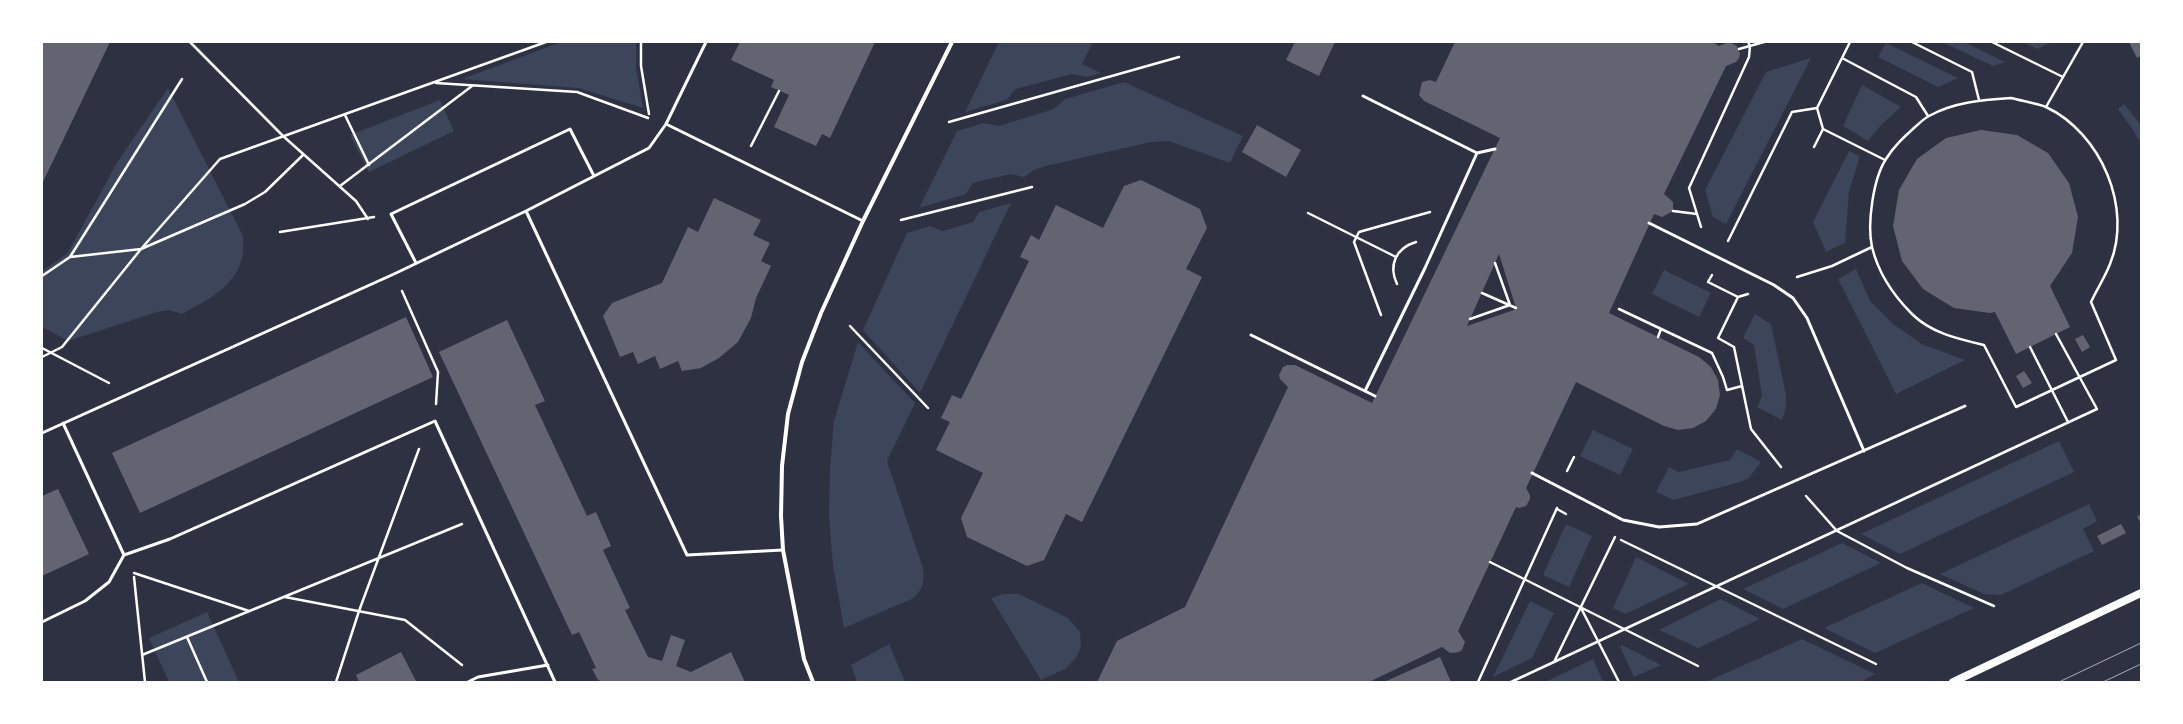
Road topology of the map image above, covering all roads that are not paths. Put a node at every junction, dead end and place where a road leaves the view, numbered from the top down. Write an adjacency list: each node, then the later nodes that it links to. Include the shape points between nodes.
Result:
1 (706, 42): 4 (lane)
2 (952, 42): 9 (street)
3 (1363, 96): 6 (lane)
4 (666, 124): 7 (lane, via 649,148); 9 (lane)
5 (1495, 149): 6 (lane)
6 (1477, 154): 13 (lane)
7 (594, 176): 8 (lane); 11 (lane, via 570,129 391,214)
8 (526, 211): 11 (lane); 20 (lane, via 687,555)
9 (863, 222): 20 (street, via 821,313 802,362 788,414 782,466)
10 (1649, 223): 18 (lane, via 1774,285 1793,298 1807,318)
11 (416, 264): 16 (lane)
12 (1250, 335): 13 (lane)
13 (1365, 391): 14 (lane)
14 (1375, 396)
15 (1965, 406): 18 (lane)
16 (63, 423): 17 (lane); 21 (lane)
17 (42, 433)
18 (1864, 451): 19 (lane, via 1697,524 1659,527 1623,520)
19 (1532, 473)
20 (783, 550): 27 (street, via 804,659)
21 (124, 555): 23 (lane, via 109,582 85,601); 24 (lane, via 170,539 435,421)
22 (2141, 592): 28 (main road)
23 (42, 622)
24 (548, 665): 25 (lane, via 478,677); 26 (lane)
25 (468, 682)
26 (555, 682)
27 (813, 682)
28 (1953, 682)

